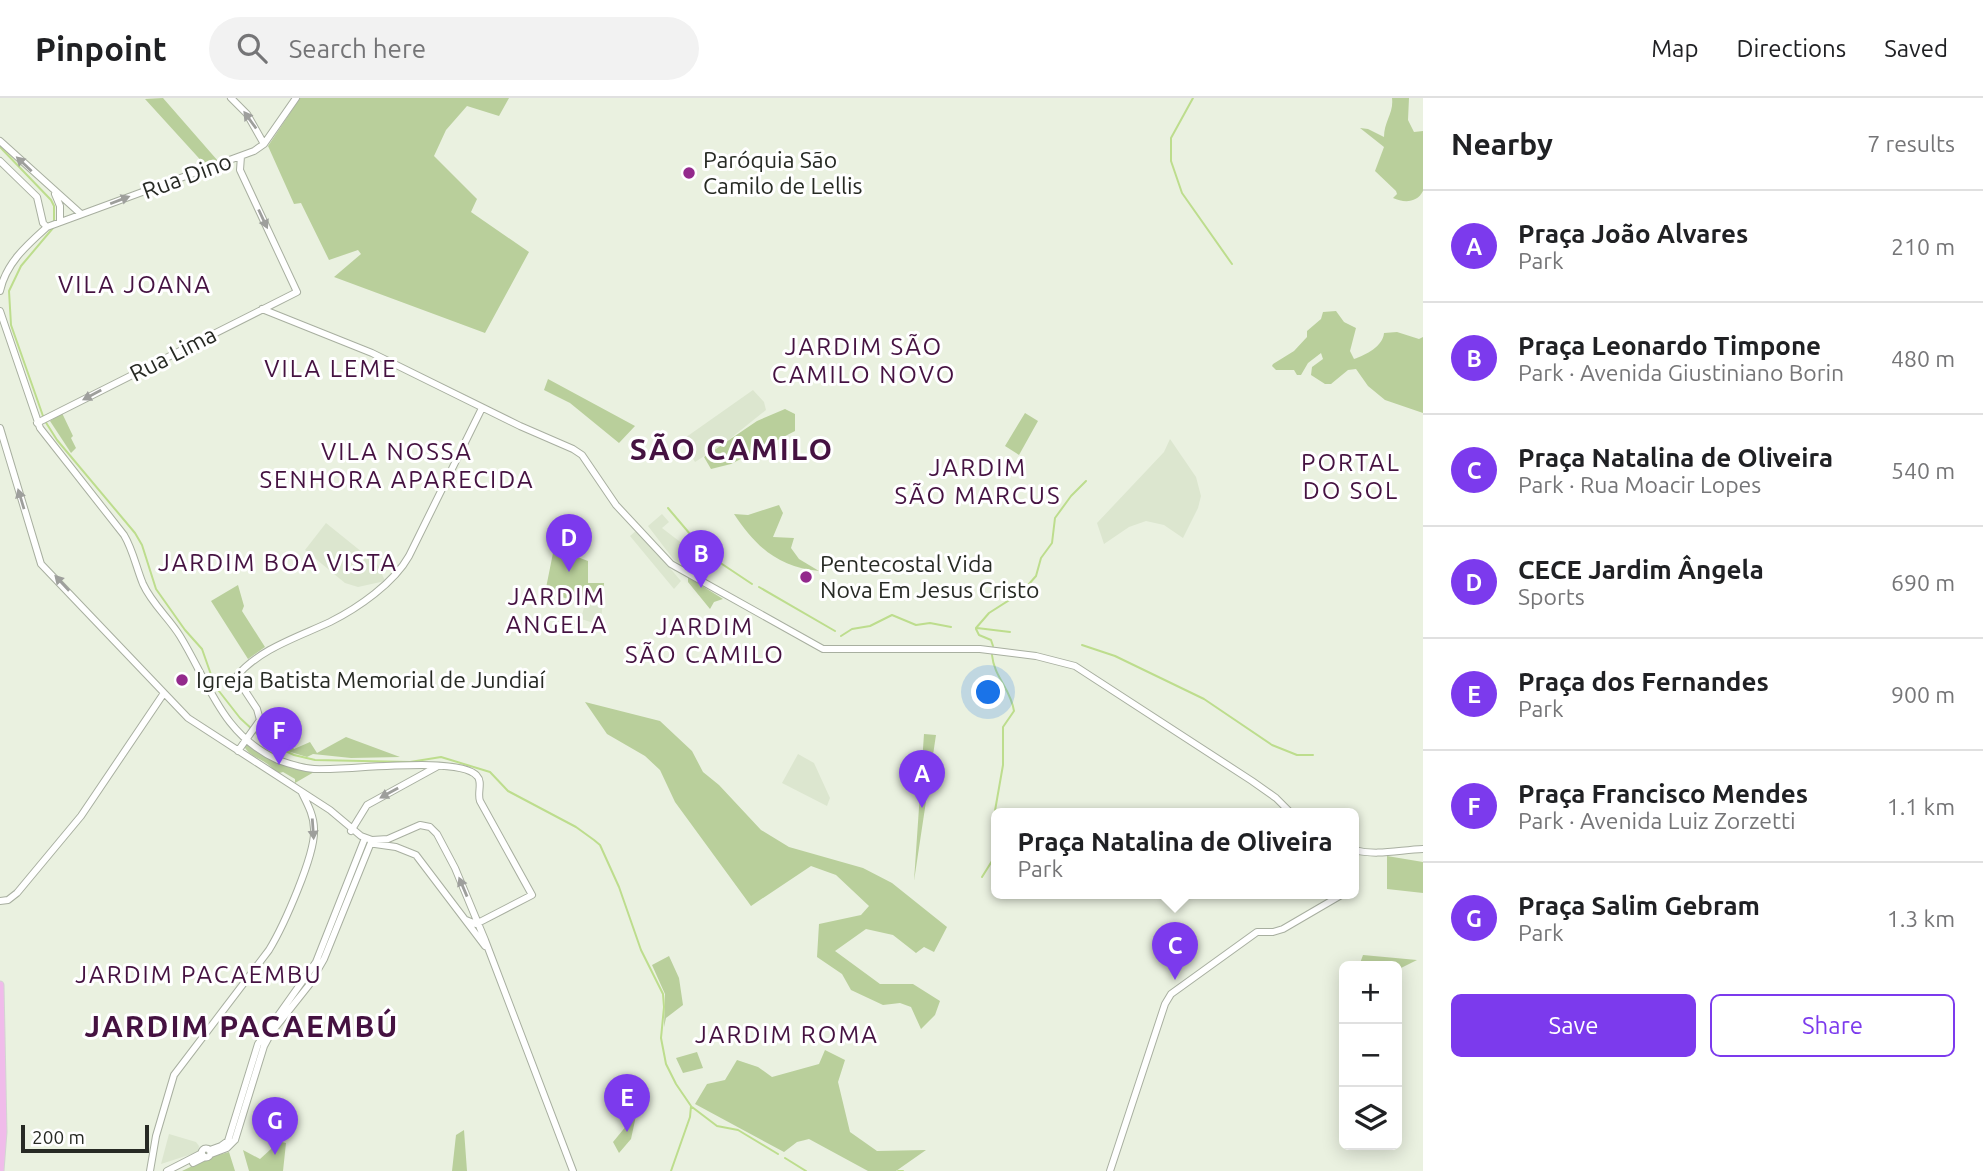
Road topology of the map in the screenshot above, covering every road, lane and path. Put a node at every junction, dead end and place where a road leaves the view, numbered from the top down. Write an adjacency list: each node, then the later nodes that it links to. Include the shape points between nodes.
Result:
1 (231, 98): 4 (main road, one-way to 1, via 247,114)
2 (296, 98): 4 (main road, Rua Dino)
3 (0, 141): 7 (main road, one-way to 3)
4 (264, 144): 5 (main road, Rua Dino)
5 (242, 156): 9 (main road, Rua Dino, one-way to 5); 13 (main road, Rua Lima, one-way to 13, via 240,170 298,292)
6 (0, 161): 8 (main road, via 32,190)
7 (49, 187): 9 (main road); 10 (main road, via 60,206)
8 (41, 209): 10 (main road, via 43,223); 11 (main road, via 38,229)
9 (81, 214): 10 (main road, Rua Dino)
10 (54, 224): 11 (main road)
11 (28, 245): 12 (main road, via 6,273)
12 (0, 291)
13 (262, 309): 15 (main road, via 372,353); 16 (main road, Rua Lima, one-way to 16)
14 (0, 311): 16 (main road)
15 (482, 408): 19 (main road, via 409,556 392,579 346,613 274,648 237,675 260,720); 25 (main road, via 582,455 616,505 671,564 823,649 980,649 1075,666 1252,780)
16 (39, 422): 19 (main road, via 124,535 145,587 181,638 207,690)
17 (0, 428): 18 (main road, one-way to 17, via 41,564)
18 (164, 693): 20 (main road, via 188,718); 33 (main road, via 81,816 17,893)
19 (247, 738): 20 (main road); 22 (main road, via 275,759 306,768)
20 (238, 751): 24 (main road)
21 (440, 765): 22 (main road); 23 (main road); 35 (main road, via 474,773 480,780 480,801 532,895)
22 (408, 766): 23 (main road)
23 (414, 780): 26 (main road, one-way to 26, via 368,805)
24 (301, 792): 26 (main road, via 337,816); 41 (main road, one-way to 41, via 314,829 305,867 269,950 174,1075 156,1136)
25 (1286, 808)
26 (351, 832): 28 (main road)
27 (405, 832): 28 (main road); 30 (main road); 35 (main road, one-way to 27, via 433,830 421,825)
28 (368, 841): 30 (main road); 40 (main road, via 322,957 253,1064 233,1138)
29 (1423, 849): 31 (main road)
30 (406, 850): 34 (main road, via 416,855)
31 (1359, 851)
32 (1334, 899): 46 (main road, via 1283,929 1257,932 1171,994)
33 (0, 901)
34 (466, 920): 35 (main road); 36 (main road)
35 (478, 923): 36 (main road)
36 (488, 950): 45 (main road)
37 (0, 985): 38 (main road)
38 (0, 1007): 39 (main road)
39 (1, 1028): 42 (main road, via 4,1132)
40 (207, 1153): 43 (main road); 44 (main road)
41 (152, 1170)
42 (0, 1171)
43 (167, 1171)
44 (175, 1171)
45 (573, 1171)
46 (1111, 1171)

